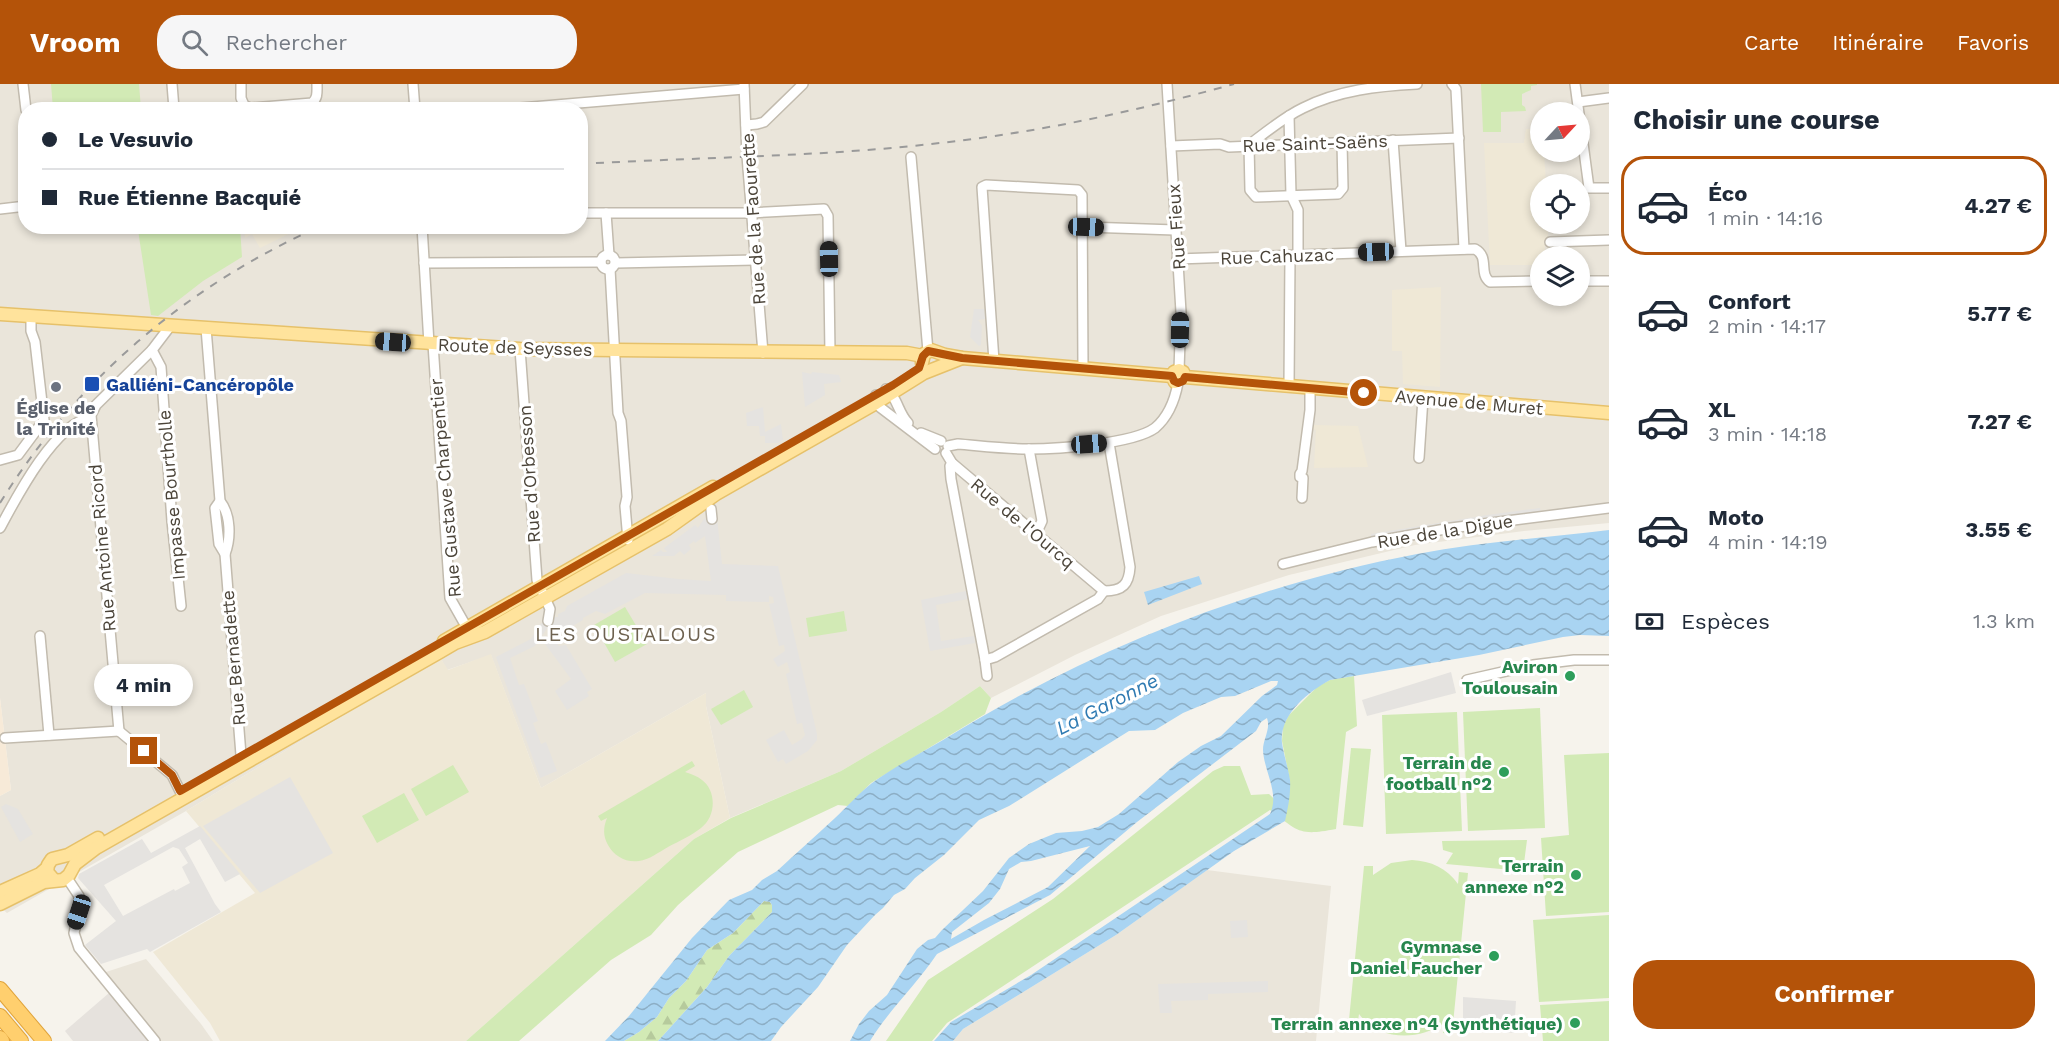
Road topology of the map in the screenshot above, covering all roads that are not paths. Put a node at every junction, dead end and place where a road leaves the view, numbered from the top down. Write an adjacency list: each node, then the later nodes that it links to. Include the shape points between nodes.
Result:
1 (23, 84): 13 (street)
2 (172, 84): 14 (street)
3 (241, 84): 15 (street)
4 (317, 84): 16 (street)
5 (413, 84): 17 (street)
6 (802, 84): 21 (street, via 770,117)
7 (1167, 84): 27 (street, Rue Fieux)
8 (1418, 84): 20 (street, via 1350,91)
9 (1452, 84): 22 (street, via 1456,89)
10 (1575, 84): 19 (street)
11 (744, 86): 18 (street); 21 (street, Rue de la Faourette)
12 (1609, 98): 19 (street)
13 (25, 102)
14 (173, 102)
15 (243, 102)
16 (313, 102)
17 (414, 102)
18 (579, 102)
19 (1578, 102)
20 (1289, 116): 25 (street); 26 (street)
21 (746, 125): 34 (street, Rue de la Faourette)
22 (1459, 138): 23 (street, Rue Saint-Saëns); 42 (street)
23 (1393, 140): 24 (street, Rue Saint-Saëns); 43 (street)
24 (1342, 142): 25 (street, Rue Saint-Saëns); 31 (street, via 1343,188 1338,194)
25 (1290, 144): 26 (street, Rue Saint-Saëns); 31 (street)
26 (1249, 145): 27 (street, Rue Saint-Saëns); 31 (street, via 1252,194)
27 (1171, 146): 38 (street, Rue Fieux)
28 (911, 157): 62 (street)
29 (1586, 162): 30 (street, via 1589,188)
30 (1609, 188)
31 (1291, 195): 44 (street, via 1298,210)
32 (18, 207): 33 (street)
33 (0, 209)
34 (752, 212): 36 (street); 46 (street, Rue de la Faourette); 61 (street, via 820,208 827,212)
35 (588, 213): 36 (street)
36 (606, 213): 47 (street)
37 (1086, 227): 38 (street)
38 (1175, 230): 45 (street, Rue Fieux)
39 (422, 234): 48 (street, Rue Gustave Charpentier)
40 (1609, 240): 41 (street)
41 (1550, 242)
42 (1464, 249): 43 (street, Rue Cahuzac); 49 (street, via 1482,253 1484,277 1490,282)
43 (1401, 251): 44 (street, Rue Cahuzac)
44 (1294, 255): 45 (street, Rue Cahuzac); 66 (street)
45 (1177, 259): 65 (street, Rue Fieux, via 1181,312)
46 (755, 260): 47 (street); 60 (street, Rue de la Faourette)
47 (611, 262): 48 (street, via 603,268 601,262); 59 (street)
48 (424, 263): 56 (street, Rue Gustave Charpentier)
49 (1530, 281)
50 (1590, 281): 51 (street)
51 (1609, 281)
52 (0, 314): 53 (main road, Route de Seysses)
53 (31, 316): 54 (main road, Route de Seysses); 76 (street, via 44,420 18,455)
54 (171, 325): 55 (main road, Route de Seysses); 58 (street)
55 (206, 328): 56 (main road, Route de Seysses); 103 (street, Rue Bernadette, via 220,501 226,509 229,543 225,554)
56 (431, 344): 57 (main road, Route de Seysses); 94 (street, Rue Gustave Charpentier, via 450,598)
57 (520, 349): 59 (main road, Route de Seysses); 90 (street, Rue d'Orbesson, via 537,580)
58 (152, 350): 71 (street, via 96,405); 91 (street, Impasse Bourtholle, via 161,367)
59 (615, 351): 60 (main road, Route de Seysses); 86 (street)
60 (763, 353): 61 (main road, Route de Seysses)
61 (830, 353): 62 (main road, Route de Seysses, via 913,354)
62 (930, 360): 63 (main road, Avenue de Muret); 68 (main road)
63 (994, 361): 64 (main road, Avenue de Muret); 64 (street, via 982,187 1078,190 1082,195)
64 (1083, 368): 65 (main road, Avenue de Muret)
65 (1178, 376): 66 (main road, Avenue de Muret); 72 (street, Rue Fieux, via 1173,400 1157,426 1139,436)
66 (1289, 386): 67 (main road, Avenue de Muret)
67 (1310, 392): 69 (main road, Avenue de Muret); 80 (street, via 1300,474)
68 (883, 395): 73 (street, via 909,425); 73 (street, via 880,408); 86 (main road); 87 (main road)
69 (1423, 398): 70 (main road, Avenue de Muret); 75 (street)
70 (1609, 413)
71 (90, 418): 84 (street, via 75,423 46,453 24,483); 100 (street, Rue Antoine Ricord)
72 (1109, 443): 74 (street, Rue Fieux); 89 (street, via 1130,578 1114,591)
73 (943, 447): 74 (street, Rue Fieux, via 958,444); 77 (street, Rue de l'Ourcq)
74 (1029, 449): 82 (street)
75 (1419, 458)
76 (0, 460)
77 (952, 463): 78 (street, Rue de l'Ourcq); 79 (street)
78 (965, 474): 79 (street); 83 (street, Rue de l'Ourcq)
79 (954, 490): 96 (street)
80 (1302, 498)
81 (1609, 508): 88 (street, Rue de la Digue, via 1451,528)
82 (1039, 511): 83 (street); 85 (street, via 1042,521)
83 (1027, 526): 85 (street, Rue de l'Ourcq)
84 (0, 528)
85 (1036, 534): 89 (street, Rue de l'Ourcq)
86 (628, 536): 87 (street); 90 (main road)
87 (627, 552): 90 (main road)
88 (1283, 564)
89 (1104, 591): 96 (street, via 1098,599)
90 (545, 598): 92 (street); 93 (street, Rue d'Orbesson); 94 (main road); 103 (main road)
91 (181, 606)
92 (561, 612)
93 (548, 621)
94 (467, 628): 103 (main road)
95 (39, 636): 101 (street)
96 (986, 660): 98 (street)
97 (1609, 660): 99 (street, via 1533,665)
98 (987, 676)
99 (1467, 680)
100 (119, 731): 101 (street); 104 (street, via 172,775)
101 (49, 735): 102 (street)
102 (5, 738)
103 (243, 758): 104 (main road)
104 (181, 794): 105 (main road); 107 (main road, via 96,848)
105 (62, 857): 106 (main road, via 52,859); 107 (main road, via 69,862)
106 (47, 868): 107 (main road, via 49,875); 108 (main road)
107 (64, 876): 109 (main road); 114 (street, via 79,896 74,933 80,948)
108 (0, 892)
109 (0, 904)
110 (0, 989): 113 (highway)
111 (0, 1016): 112 (highway)
112 (21, 1041)
113 (44, 1041)
114 (155, 1041)

